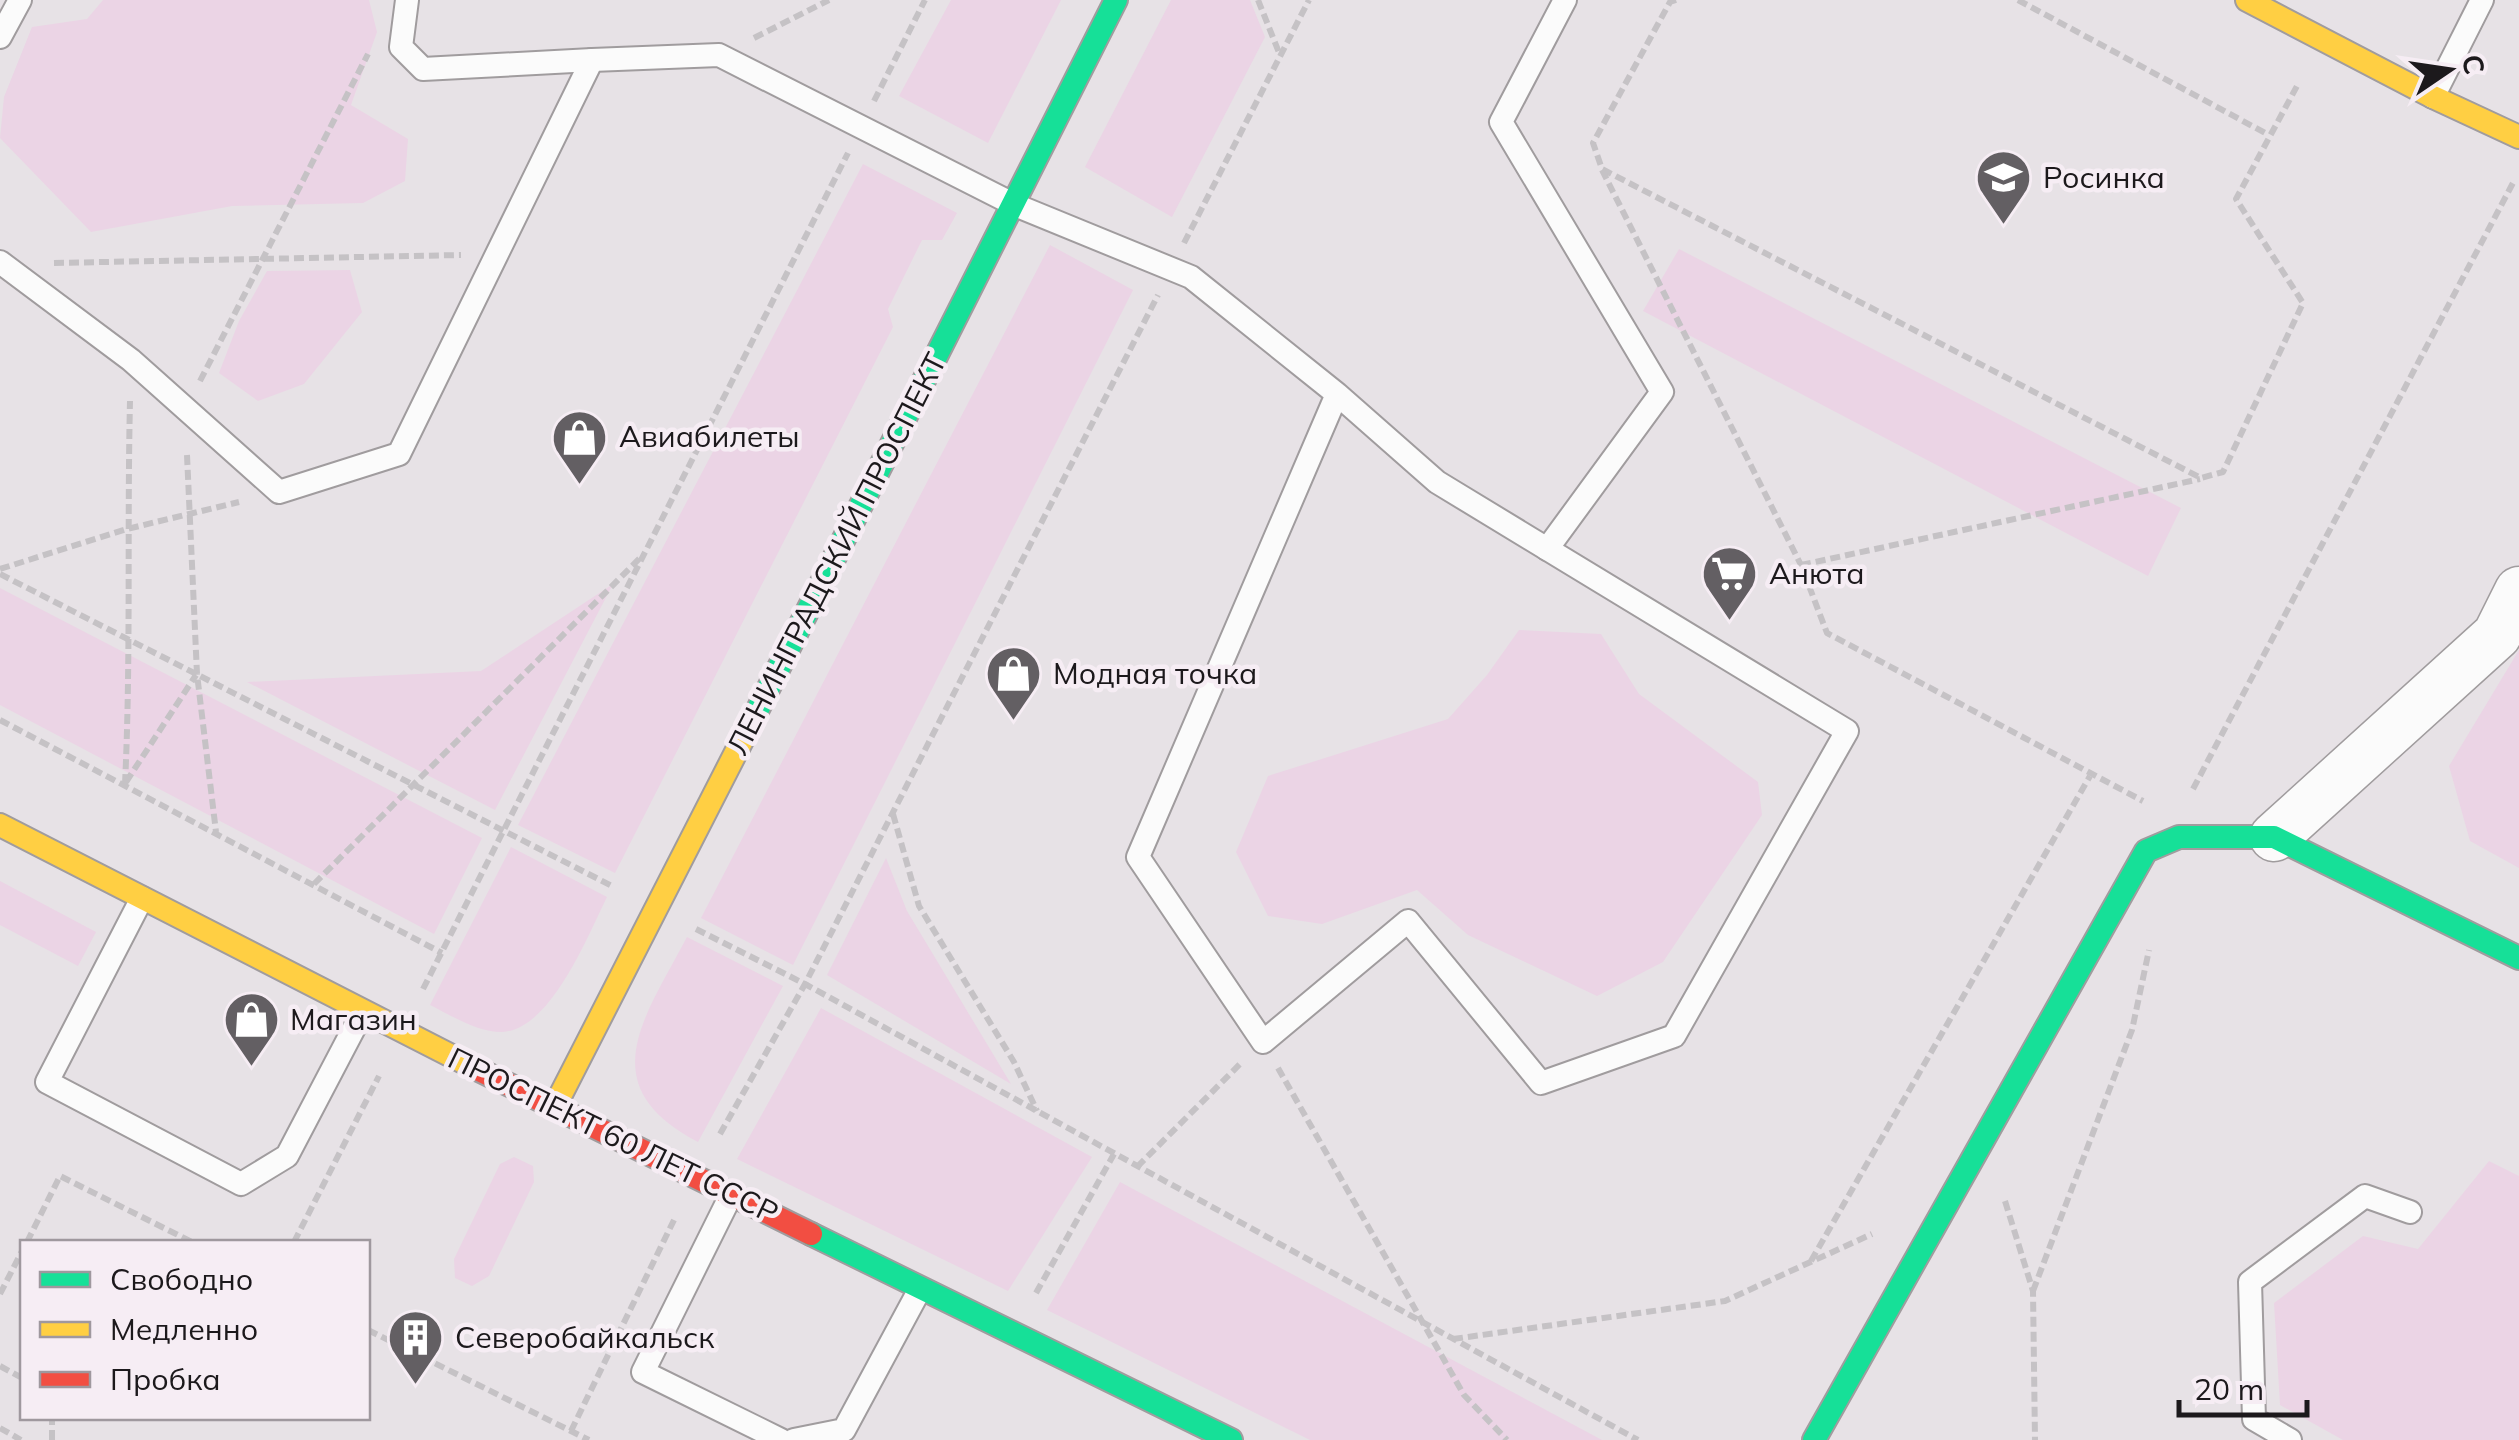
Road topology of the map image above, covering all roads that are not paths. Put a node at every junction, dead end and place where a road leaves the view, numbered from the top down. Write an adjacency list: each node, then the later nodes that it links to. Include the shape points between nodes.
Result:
1 (20, 0): 7 (lane)
2 (407, 0): 8 (lane, via 400,47 423,69)
3 (1116, 0): 11 (street, ЛЕНИНГРАДСКИЙ ПРОСПЕКТ)
4 (1565, 0): 14 (lane, via 1501,122 1662,392)
5 (2247, 0): 9 (street)
6 (2482, 0): 9 (lane)
7 (0, 38)
8 (592, 60): 11 (lane, via 719,55); 12 (lane, via 400,454 280,492 130,360)
9 (2433, 97): 10 (street)
10 (2519, 137)
11 (1015, 205): 13 (lane, via 1192,277); 21 (street, ЛЕНИНГРАДСКИЙ ПРОСПЕКТ)
12 (1, 263)
13 (1337, 394): 14 (lane, via 1437,482); 14 (lane, via 1138,857 1263,1042 1408,921 1540,1083 1674,1036 1848,731)
14 (1546, 549)
15 (2519, 592): 17 (street, via 2497,634)
16 (0, 825): 18 (street, ПРОСПЕКТ 60 ЛЕТ СССР)
17 (2274, 837): 19 (street); 28 (street, via 2175,829 2146,850)
18 (142, 898): 20 (street, ПРОСПЕКТ 60 ЛЕТ СССР); 20 (lane, via 47,1082 241,1184 286,1156)
19 (2519, 958)
20 (362, 1012): 21 (street, ПРОСПЕКТ 60 ЛЕТ СССР)
21 (555, 1106): 22 (street, ПРОСПЕКТ 60 ЛЕТ СССР)
22 (732, 1194): 24 (street, ПРОСПЕКТ 60 ЛЕТ СССР); 25 (lane, via 643,1372)
23 (2410, 1212): 29 (lane, via 2365,1196 2250,1282 2254,1419)
24 (920, 1290): 26 (lane, via 844,1430); 27 (street, ПРОСПЕКТ 60 ЛЕТ СССР)
25 (781, 1440)
26 (794, 1440)
27 (1231, 1440)
28 (1814, 1440)
29 (2290, 1440)

